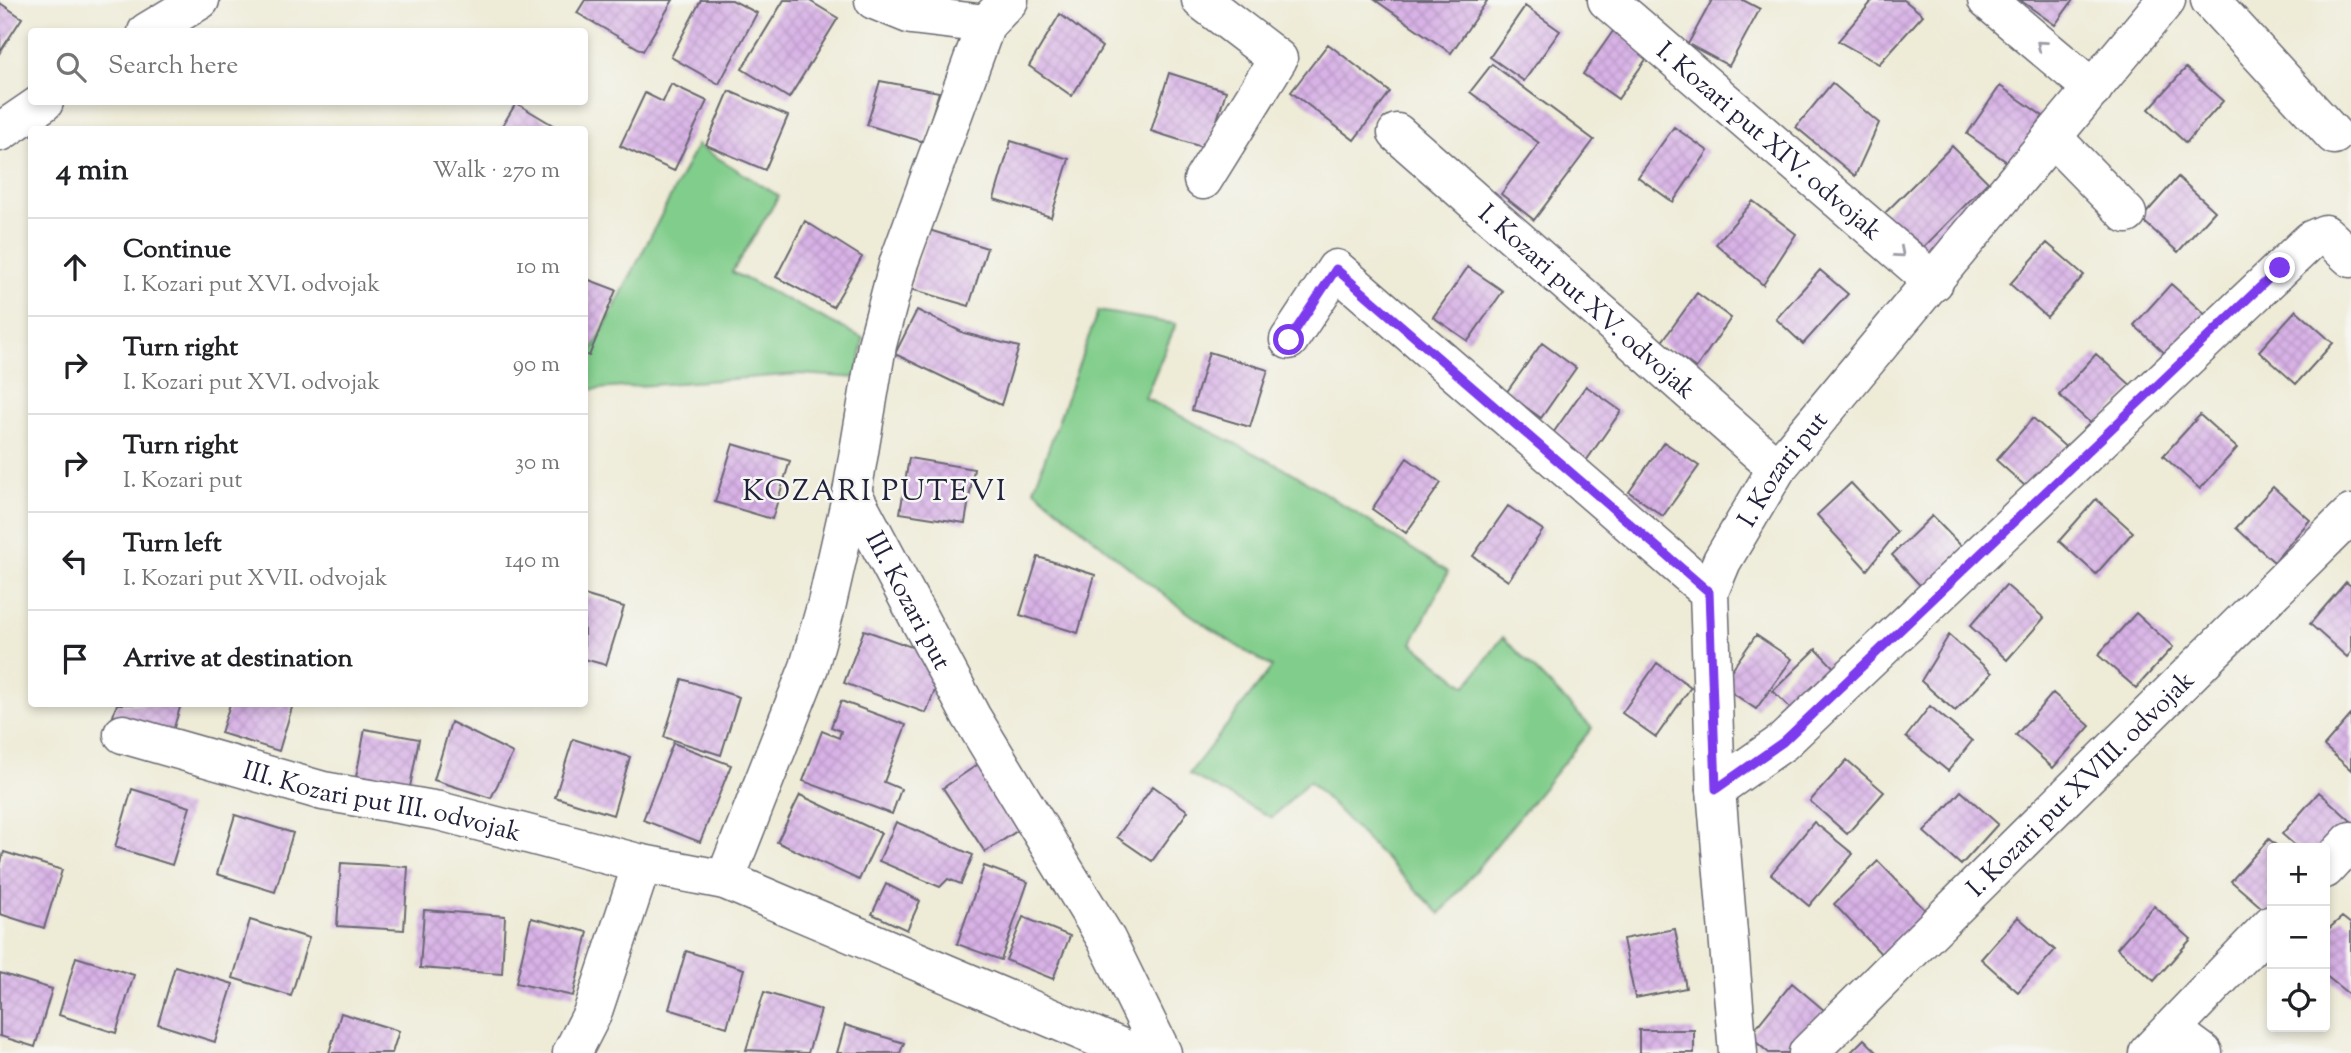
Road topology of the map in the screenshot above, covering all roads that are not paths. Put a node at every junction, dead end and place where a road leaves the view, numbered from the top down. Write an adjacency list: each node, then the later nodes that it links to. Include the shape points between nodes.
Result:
1 (200, 0): 9 (street)
2 (874, 0): 8 (street, via 911,15)
3 (1200, 0): 16 (street, via 1279,59)
4 (1607, 0): 19 (street, I. Kozari put XIV. odvojak, one-way to 19)
5 (1987, 0): 10 (street, one-way to 5)
6 (2166, 0): 10 (street, I. Kozari put)
7 (2210, 0): 14 (street)
8 (988, 8): 22 (street, via 899,262 877,345)
9 (154, 28)
10 (2093, 89): 15 (street, I. Kozari put)
11 (40, 105): 12 (street)
12 (0, 132)
13 (1397, 134): 21 (street, I. Kozari put XV. odvojak)
14 (2334, 135)
15 (2053, 138): 17 (street); 19 (street, I. Kozari put)
16 (1203, 180)
17 (2127, 214)
18 (2338, 246): 26 (street, via 2311,240 1783,742)
19 (1934, 282): 21 (street, I. Kozari put)
20 (1289, 340): 24 (street, via 1336,269)
21 (1777, 468): 24 (street, I. Kozari put)
22 (852, 493): 30 (street, via 809,667); 35 (street, III. Kozari put, via 971,716 1107,939)
23 (2351, 514): 37 (street, I. Kozari put XVIII. odvojak)
24 (1709, 592): 26 (street, I. Kozari put)
25 (123, 734): 28 (street, III. Kozari put III. odvojak, via 323,791 439,811)
26 (1716, 789): 36 (street, I. Kozari put)
27 (2351, 841): 29 (street)
28 (642, 864): 30 (street, III. Kozari put III. odvojak); 33 (street, via 592,1014)
29 (2330, 864)
30 (725, 880): 34 (street, III. Kozari put III. odvojak)
31 (2267, 929): 32 (street)
32 (2160, 1041): 38 (street)
33 (572, 1053)
34 (1134, 1053)
35 (1162, 1053)
36 (1738, 1053)
37 (1808, 1053)
38 (2203, 1053)

